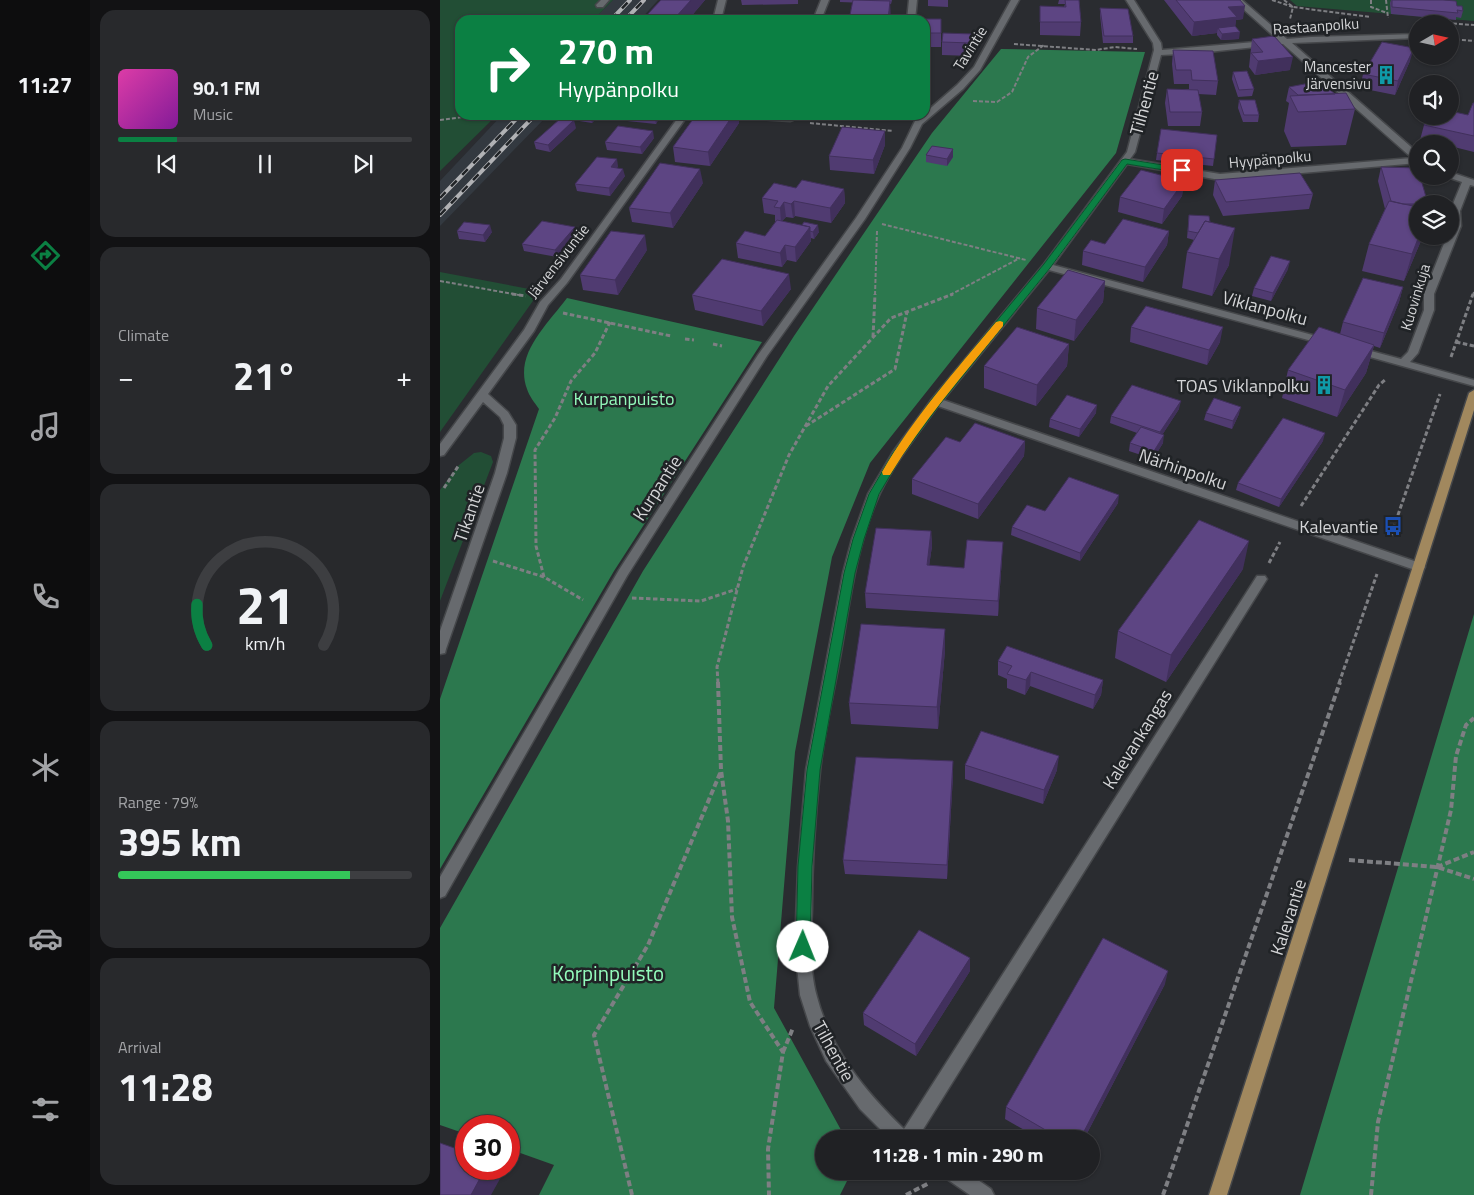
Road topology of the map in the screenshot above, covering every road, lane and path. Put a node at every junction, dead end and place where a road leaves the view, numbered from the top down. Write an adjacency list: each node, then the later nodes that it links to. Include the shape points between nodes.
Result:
1 (722, 0): 12 (street)
2 (824, 0): 13 (street)
3 (913, 0): 14 (street)
4 (1015, 0): 24 (street, Tavintie)
5 (1130, 0): 26 (street, Tilhentie, via 1157,43)
6 (1237, 0): 22 (street)
7 (1272, 0): 11 (path)
8 (1284, 0): 11 (path)
9 (1371, 0): 10 (path, via 1371,7 1387,14)
10 (1386, 0)
11 (1293, 7): 15 (path)
12 (718, 15)
13 (819, 15)
14 (912, 15)
15 (1378, 18)
16 (1388, 19): 17 (path)
17 (1396, 20)
18 (1459, 24): 19 (path)
19 (1474, 25)
20 (1409, 36): 22 (street, Rastaanpolku)
21 (1459, 40): 23 (path)
22 (1285, 41): 26 (street, Rastaanpolku, via 1198,51); 35 (street)
23 (1474, 42)
24 (990, 44): 25 (path); 27 (street, Tavintie, via 977,68)
25 (1044, 45): 26 (path); 27 (path, via 1028,57 1012,92 997,102)
26 (1157, 51): 37 (street, Tilhentie, via 1131,152)
27 (945, 100): 28 (street, Tavintie)
28 (930, 110)
29 (455, 118): 30 (path)
30 (440, 120)
31 (680, 120): 60 (street, Järvensivuntie, via 564,281 537,312 529,331)
32 (916, 120): 39 (street, Kurpantie, via 906,148)
33 (805, 123): 34 (path)
34 (884, 130)
35 (1409, 151)
36 (1409, 160): 37 (street, Hyypänpolku, via 1220,176)
37 (1125, 162): 41 (street, Tilhentie)
38 (1470, 182): 56 (street, Kuovinkuja, via 1455,211 1456,226 1429,294 1429,310 1412,353)
39 (857, 222): 40 (path); 49 (path, via 878,231); 71 (street, Kurpantie, via 777,333)
40 (1020, 258): 41 (path); 46 (path, via 955,293)
41 (1047, 266): 56 (street, Viklanpolku); 61 (street, Tilhentie)
42 (440, 281): 44 (path)
43 (1474, 292): 52 (path)
44 (532, 297)
45 (561, 312): 47 (path)
46 (907, 312): 49 (path, via 891,318); 62 (path, via 895,369)
47 (610, 322): 48 (path); 68 (path, via 595,353 571,381 536,450 536,546)
48 (671, 336)
49 (873, 338): 62 (path, via 828,386)
50 (685, 339): 51 (path)
51 (694, 340)
52 (1456, 342): 55 (path); 57 (path)
53 (713, 344): 54 (path)
54 (722, 346)
55 (1474, 346)
56 (1403, 363): 57 (street, Viklanpolku); 64 (path, via 1379,385)
57 (1447, 375): 58 (street, Viklanpolku); 66 (path)
58 (1474, 383)
59 (1474, 393): 67 (main road, Kalevantie)
60 (482, 395): 63 (street, Järvensivuntie); 65 (street, Tikantie, via 504,415 510,425 510,438)
61 (936, 401): 64 (street, Närhinpolku); 81 (street, Tilhentie, via 874,494 858,539 842,608 813,770 805,866 803,947 808,994 818,1026 832,1055 866,1103)
62 (805, 427): 70 (path, via 789,455)
63 (440, 452)
64 (1289, 524): 66 (street, Närhinpolku); 69 (path)
65 (473, 555): 68 (path); 73 (street, Tikantie)
66 (1384, 556): 67 (street, Närhinpolku); 89 (path)
67 (1419, 567): 77 (main road, Kalevantie)
68 (544, 577): 72 (path)
69 (1261, 579): 82 (street, Kalevankangas)
70 (737, 589): 71 (path, via 700,601); 75 (path, via 716,666)
71 (608, 599): 72 (street, Kurpantie)
72 (601, 610): 80 (street, Kurpantie)
73 (440, 649)
74 (1474, 718): 78 (path, via 1466,725 1456,756 1451,810)
75 (721, 770): 85 (path, via 648,945 594,1034); 86 (path, via 728,821 732,917 750,1002 783,1052 768,1149)
76 (1474, 852): 78 (path)
77 (1327, 858): 78 (path); 90 (main road, Kalevantie)
78 (1437, 867): 79 (path); 91 (path, via 1378,1122)
79 (1474, 879)
80 (440, 891)
81 (893, 1130)
82 (913, 1130)
83 (963, 1180): 88 (street)
84 (929, 1183): 87 (path)
85 (632, 1195)
86 (769, 1195)
87 (906, 1195)
88 (985, 1195)
89 (1163, 1195)
90 (1218, 1195)
91 (1371, 1195)

